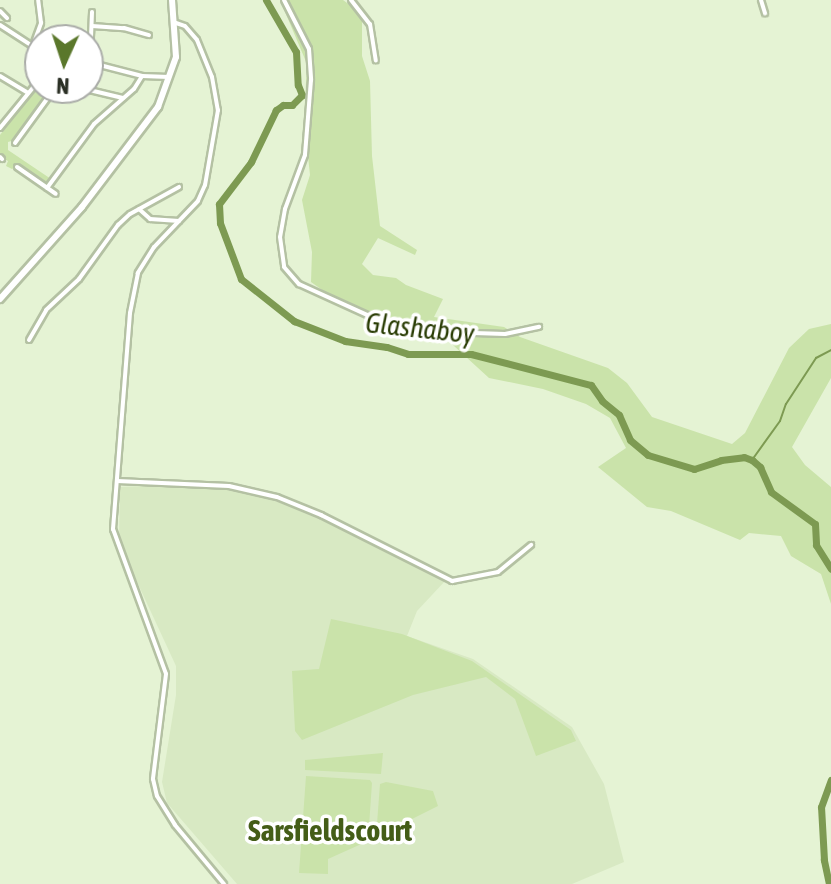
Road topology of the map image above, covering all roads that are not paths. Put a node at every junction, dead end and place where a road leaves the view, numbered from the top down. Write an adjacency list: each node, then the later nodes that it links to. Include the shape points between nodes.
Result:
1 (38, 0): 11 (street)
2 (172, 0): 10 (main road)
3 (284, 0): 36 (street, via 309,49 311,80 305,155 280,237 284,267 299,284 413,331 505,334)
4 (351, 0): 17 (street, via 370,24)
5 (761, 0): 8 (street)
6 (0, 11): 9 (street)
7 (92, 12): 12 (street)
8 (765, 13)
9 (7, 18)
10 (176, 23): 21 (main road); 34 (street, via 197,40 218,110 205,185)
11 (41, 24)
12 (92, 24)
13 (0, 25): 16 (street)
14 (104, 27): 15 (street)
15 (149, 35)
16 (24, 42)
17 (376, 61)
18 (104, 66): 20 (street)
19 (0, 76): 22 (street)
20 (142, 76): 21 (street); 25 (street)
21 (171, 77): 35 (main road, via 140,133 62,232)
22 (24, 90)
23 (104, 93): 25 (street)
24 (24, 96): 27 (street)
25 (123, 98): 31 (street, via 94,124)
26 (43, 104): 28 (street)
27 (0, 128)
28 (15, 143)
29 (17, 167): 31 (street)
30 (179, 187): 33 (street)
31 (47, 188): 32 (street)
32 (56, 194)
33 (139, 209): 34 (street, via 150,219); 37 (street, via 118,225 79,279 46,310)
34 (179, 221): 38 (street, via 138,273)
35 (0, 299)
36 (539, 327)
37 (29, 340)
38 (117, 481): 39 (street, via 229,486 277,497 452,581 498,572); 40 (street, via 115,541 166,674 153,779 157,796)
39 (531, 545)
40 (224, 884)

